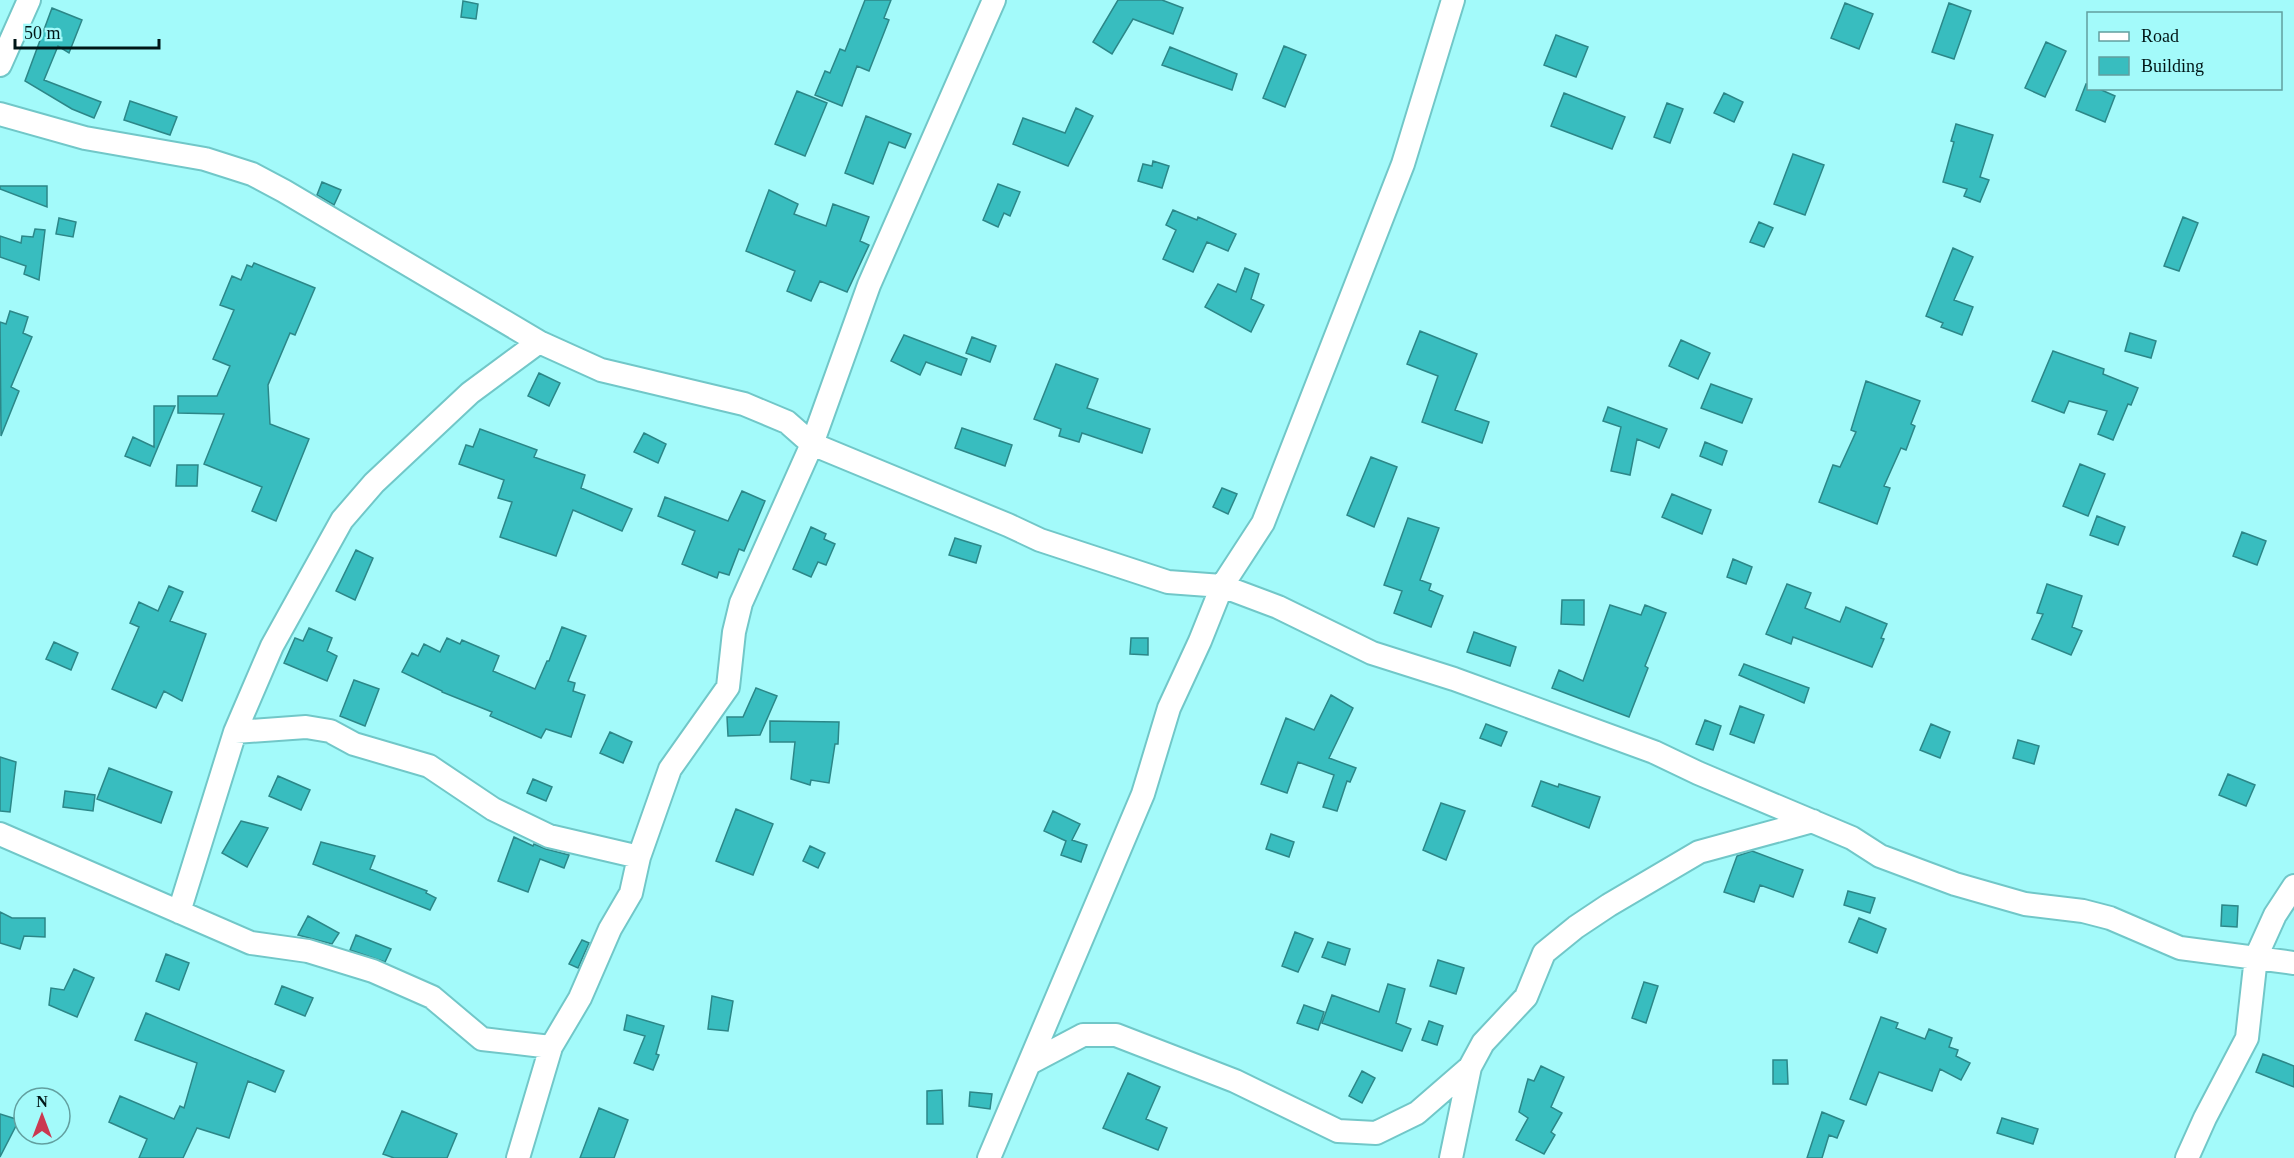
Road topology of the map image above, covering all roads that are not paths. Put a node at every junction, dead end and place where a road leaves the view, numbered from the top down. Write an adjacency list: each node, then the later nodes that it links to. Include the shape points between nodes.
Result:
1 (29, 0): 4 (street)
2 (994, 0): 7 (street, via 868,285)
3 (1453, 0): 8 (street, via 1402,164 1263,523)
4 (0, 65)
5 (0, 114): 6 (street, via 85,138 205,159 252,174)
6 (539, 342): 7 (street, via 601,370 744,404 787,422); 9 (street, via 470,393 374,483 342,520 272,646)
7 (812, 444): 8 (street, via 1040,540 1168,582); 12 (street, via 741,603 728,687 670,769)
8 (1222, 586): 10 (street, via 1278,607 1372,653 1654,752); 18 (street, via 1169,708 1143,794)
9 (235, 732): 12 (street, via 306,727 330,731 354,744 429,766 492,809 549,836); 14 (street)
10 (1812, 821): 15 (street, via 1852,838 1880,856 1955,884 2025,904 2110,918 2180,948); 19 (street, via 1699,852 1576,927 1544,953 1526,997 1482,1043)
11 (0, 834): 14 (street)
12 (639, 857): 17 (street, via 631,893 610,929 580,998)
13 (2294, 886): 15 (street)
14 (179, 912): 17 (street, via 251,943 308,951 373,971 432,997 482,1039)
15 (2256, 957): 16 (street); 23 (street, via 2247,1038)
16 (2294, 963)
17 (551, 1047): 20 (street)
18 (1030, 1063): 19 (street, via 1083,1035 1116,1035 1235,1081 1338,1131 1376,1133 1418,1113); 21 (street)
19 (1470, 1067): 22 (street)
20 (518, 1158)
21 (989, 1158)
22 (1451, 1158)
23 (2187, 1158)

